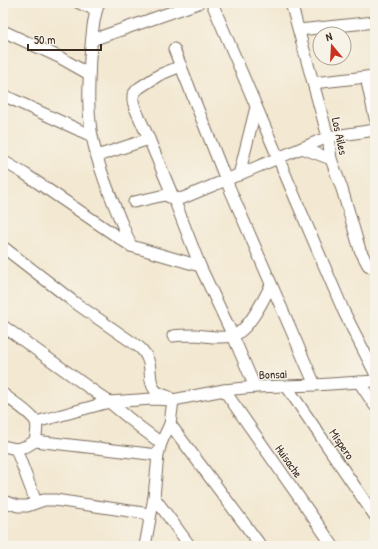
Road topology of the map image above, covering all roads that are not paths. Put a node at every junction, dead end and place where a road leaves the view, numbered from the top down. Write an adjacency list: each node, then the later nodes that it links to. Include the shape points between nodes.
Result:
1 (79, 3): 5 (street)
2 (198, 3): 9 (street)
3 (212, 3): 16 (street)
4 (291, 3): 7 (street, Los Ailes)
5 (97, 7): 9 (street)
6 (375, 22): 7 (street)
7 (299, 30): 14 (street, Los Ailes)
8 (3, 31): 12 (street)
9 (92, 40): 12 (street)
10 (174, 49): 11 (street)
11 (181, 66): 21 (street, via 159,74 133,95 135,108); 28 (street)
12 (89, 74): 19 (street)
13 (370, 76): 14 (street); 17 (street)
14 (314, 83): 20 (street, Los Ailes)
15 (3, 95): 19 (street)
16 (256, 107): 24 (street); 27 (street)
17 (375, 118)
18 (375, 130): 20 (street)
19 (92, 136): 23 (street)
20 (328, 137): 22 (street); 25 (street, Los Ailes)
21 (149, 139): 23 (street); 29 (street)
22 (302, 148): 24 (street); 25 (street)
23 (97, 156): 31 (street)
24 (278, 158): 27 (street); 39 (street, via 344,312)
25 (331, 159): 34 (street, Los Ailes, via 360,250 368,265)
26 (3, 161): 31 (street)
27 (239, 175): 28 (street)
28 (226, 180): 29 (street, via 183,198); 35 (street)
29 (174, 199): 30 (street, via 164,194); 33 (street)
30 (134, 202)
31 (131, 246): 33 (street)
32 (4, 249): 47 (street, via 139,347 149,362 155,390)
33 (200, 266): 38 (street)
34 (375, 269)
35 (271, 285): 38 (street, via 249,323); 42 (street)
36 (3, 326): 48 (street)
37 (173, 336): 38 (street)
38 (233, 336): 43 (street)
39 (375, 373)
40 (375, 381): 41 (street, Bonsai)
41 (359, 382): 42 (street, Bonsai); 49 (street)
42 (315, 385): 44 (street, Bonsai)
43 (255, 387): 44 (street, Bonsai); 45 (street, Bonsai)
44 (287, 387): 61 (street, Mispero)
45 (224, 390): 47 (street, Bonsai); 65 (street, Huisache)
46 (3, 394): 50 (street, via 31,415)
47 (173, 400): 48 (street, Bonsai); 51 (street)
48 (109, 402): 50 (street, Bonsai); 53 (street)
49 (375, 406)
50 (36, 422): 52 (street)
51 (170, 424): 53 (street); 64 (street)
52 (35, 441): 55 (street); 56 (street)
53 (161, 444): 56 (street)
54 (3, 446): 55 (street)
55 (16, 449): 59 (street)
56 (158, 456): 57 (street)
57 (154, 497): 60 (street); 63 (street)
58 (3, 501): 59 (street, via 18,506)
59 (36, 502): 60 (street, via 54,500)
60 (150, 514): 62 (street)
61 (375, 516)
62 (145, 546)
63 (190, 546)
64 (262, 546)
65 (333, 546)

